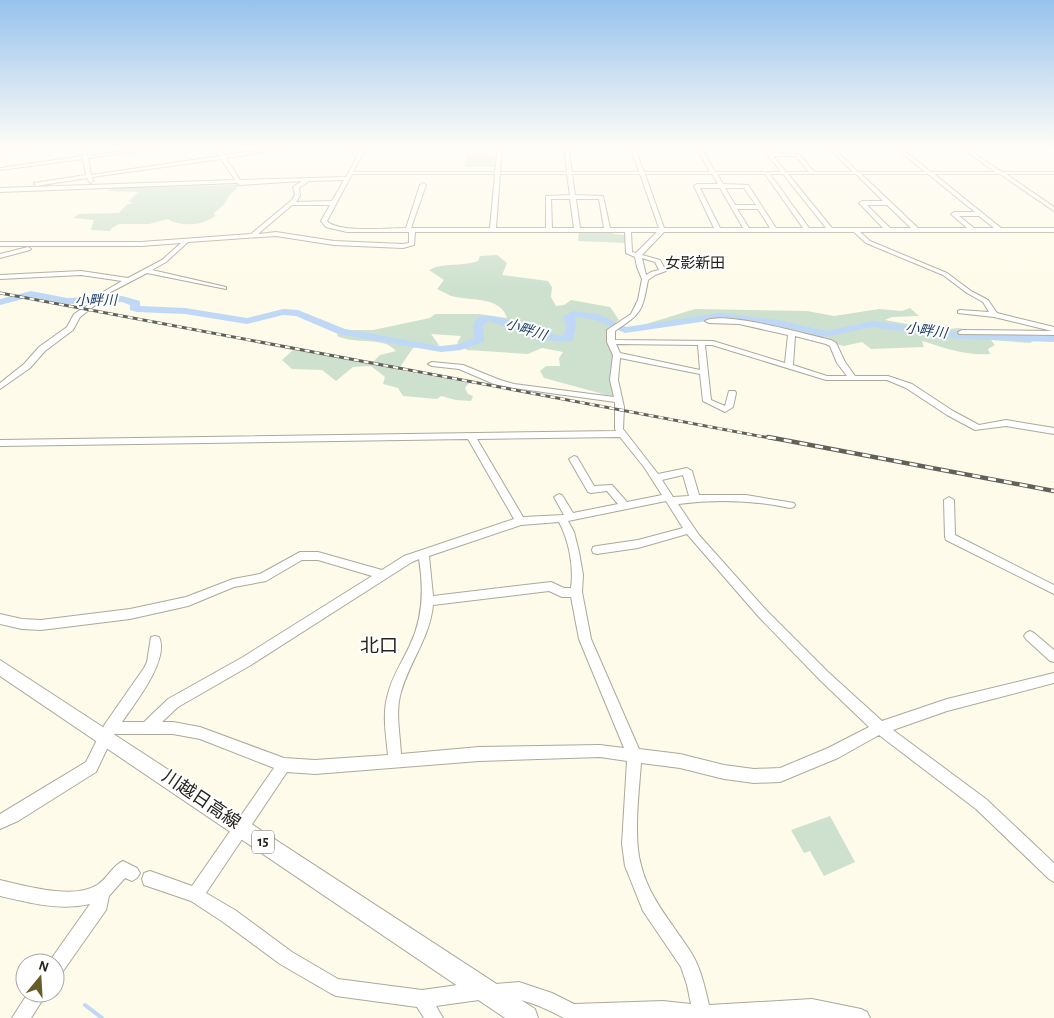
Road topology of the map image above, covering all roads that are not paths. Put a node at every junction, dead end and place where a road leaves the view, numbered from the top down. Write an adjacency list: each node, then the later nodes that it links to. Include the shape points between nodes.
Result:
1 (298, 194): 18 (street)
2 (338, 194): 16 (street)
3 (421, 194): 23 (street)
4 (496, 194): 24 (street)
5 (572, 194): 15 (street)
6 (649, 194): 29 (street)
7 (701, 194): 30 (street)
8 (726, 194): 19 (street)
9 (751, 194): 20 (street)
10 (781, 194): 33 (street)
11 (801, 194): 34 (street)
12 (879, 194): 17 (street)
13 (955, 194): 22 (street)
14 (1031, 194): 21 (street)
15 (572, 197): 25 (street, via 548,196); 26 (street); 27 (street, via 601,197)
16 (333, 203): 18 (street); 23 (street, via 324,221 331,228)
17 (888, 203): 36 (street, via 862,203); 37 (street)
18 (293, 204): 41 (street, via 276,214)
19 (734, 207): 20 (street); 31 (street)
20 (759, 207): 32 (street)
21 (1054, 209)
22 (980, 214): 38 (street, via 954,214); 39 (street)
23 (410, 230): 24 (street); 41 (street, via 412,244 403,246 334,243 284,235)
24 (493, 230): 25 (street)
25 (548, 230): 26 (street)
26 (577, 230): 27 (street)
27 (607, 230): 28 (street)
28 (628, 230): 29 (street); 45 (street, via 629,252)
29 (662, 230): 30 (street); 45 (street)
30 (718, 230): 31 (street)
31 (747, 230): 32 (street)
32 (774, 230): 33 (street)
33 (808, 230): 34 (street)
34 (830, 230): 35 (street)
35 (855, 230): 36 (street); 53 (street, via 868,242 945,274 986,301)
36 (888, 230): 37 (street)
37 (916, 230): 38 (street)
38 (973, 230): 39 (street)
39 (1000, 230): 40 (street)
40 (1054, 230)
41 (252, 236): 42 (street)
42 (185, 242): 44 (street); 47 (street)
43 (0, 244): 44 (street)
44 (42, 245): 46 (street)
45 (638, 254): 49 (street); 49 (street, via 658,261 663,271)
46 (0, 256)
47 (149, 270): 50 (street); 51 (street)
48 (0, 277): 50 (street, via 81,274)
49 (645, 279): 59 (street, via 634,315 614,328)
50 (130, 280): 66 (street, via 113,288 77,316 70,328)
51 (224, 288)
52 (960, 312): 53 (street)
53 (994, 315): 55 (street)
54 (709, 321): 58 (street, via 760,324)
55 (1054, 329)
56 (962, 332): 57 (street)
57 (1054, 333)
58 (791, 335): 63 (street); 65 (street, via 833,345)
59 (611, 342): 60 (street); 61 (street)
60 (701, 342): 63 (street); 64 (street)
61 (617, 355): 64 (street); 68 (street, via 614,380)
62 (432, 364): 68 (street, via 460,367 514,386)
63 (789, 365): 65 (street, via 826,378)
64 (704, 373): 67 (street, via 707,401 725,409 729,407)
65 (853, 378): 69 (street, via 878,377 909,386 978,428 1006,424)
66 (0, 387)
67 (732, 393)
68 (619, 400): 70 (street)
69 (1054, 431)
70 (621, 434): 71 (street); 74 (street)
71 (471, 436): 72 (street); 82 (street)
72 (0, 443)
73 (574, 459): 79 (street, via 591,490 609,487)
74 (651, 477): 76 (street, via 687,471); 77 (street)
75 (559, 497): 81 (street)
76 (695, 498): 77 (street); 80 (street, via 765,499)
77 (670, 499): 79 (street); 83 (street)
78 (949, 500): 87 (street, via 950,536)
79 (624, 505): 81 (street)
80 (790, 505)
81 (566, 518): 82 (street); 88 (street, via 578,574)
82 (520, 521): 85 (street)
83 (689, 530): 84 (street, via 638,544); 97 (street, via 762,613)
84 (597, 550)
85 (423, 554): 86 (street, via 408,559); 89 (street, via 427,575)
86 (383, 575): 90 (street, via 318,556 300,556 262,578 233,583 188,601 130,614 41,625); 96 (street, via 247,661 173,703)
87 (1054, 590)
88 (576, 592): 89 (street, via 562,592 551,586); 99 (street, via 585,639)
89 (426, 601): 100 (street, via 422,629 394,695)
90 (0, 619)
91 (1030, 636): 93 (street)
92 (155, 641): 98 (street, via 153,662 148,672)
93 (1054, 657)
94 (0, 667): 98 (main road, 川越日高線 / 15)
95 (1054, 678): 97 (street, via 947,705)
96 (148, 727): 98 (street); 101 (street, via 200,733)
97 (880, 728): 99 (street, via 833,753 780,775 724,772 680,760); 105 (street, via 981,804)
98 (108, 733): 102 (street, via 87,771); 103 (main road, 川越日高線 / 15)
99 (634, 754): 100 (street, via 554,751); 114 (street, via 630,844 634,866 649,906 687,962 696,985)
100 (395, 760): 101 (street, via 315,767)
101 (284, 765): 103 (street)
102 (0, 822)
103 (241, 827): 109 (street); 111 (main road, 川越日高線 / 15)
104 (125, 869): 108 (street)
105 (1054, 874)
106 (150, 879): 109 (street)
107 (0, 888): 108 (street, via 52,899 75,899)
108 (102, 892): 110 (street, via 100,904)
109 (195, 895): 112 (street, via 286,958 336,986)
110 (65, 954)
111 (486, 992): 112 (street); 114 (street, via 519,991 573,1013 663,1010); 117 (main road, 川越日高線 / 15)
112 (422, 999): 116 (street)
113 (31, 1003): 115 (street)
114 (702, 1016): 118 (street, via 812,1008)
115 (21, 1018)
116 (434, 1018)
117 (526, 1018)
118 (861, 1018)

